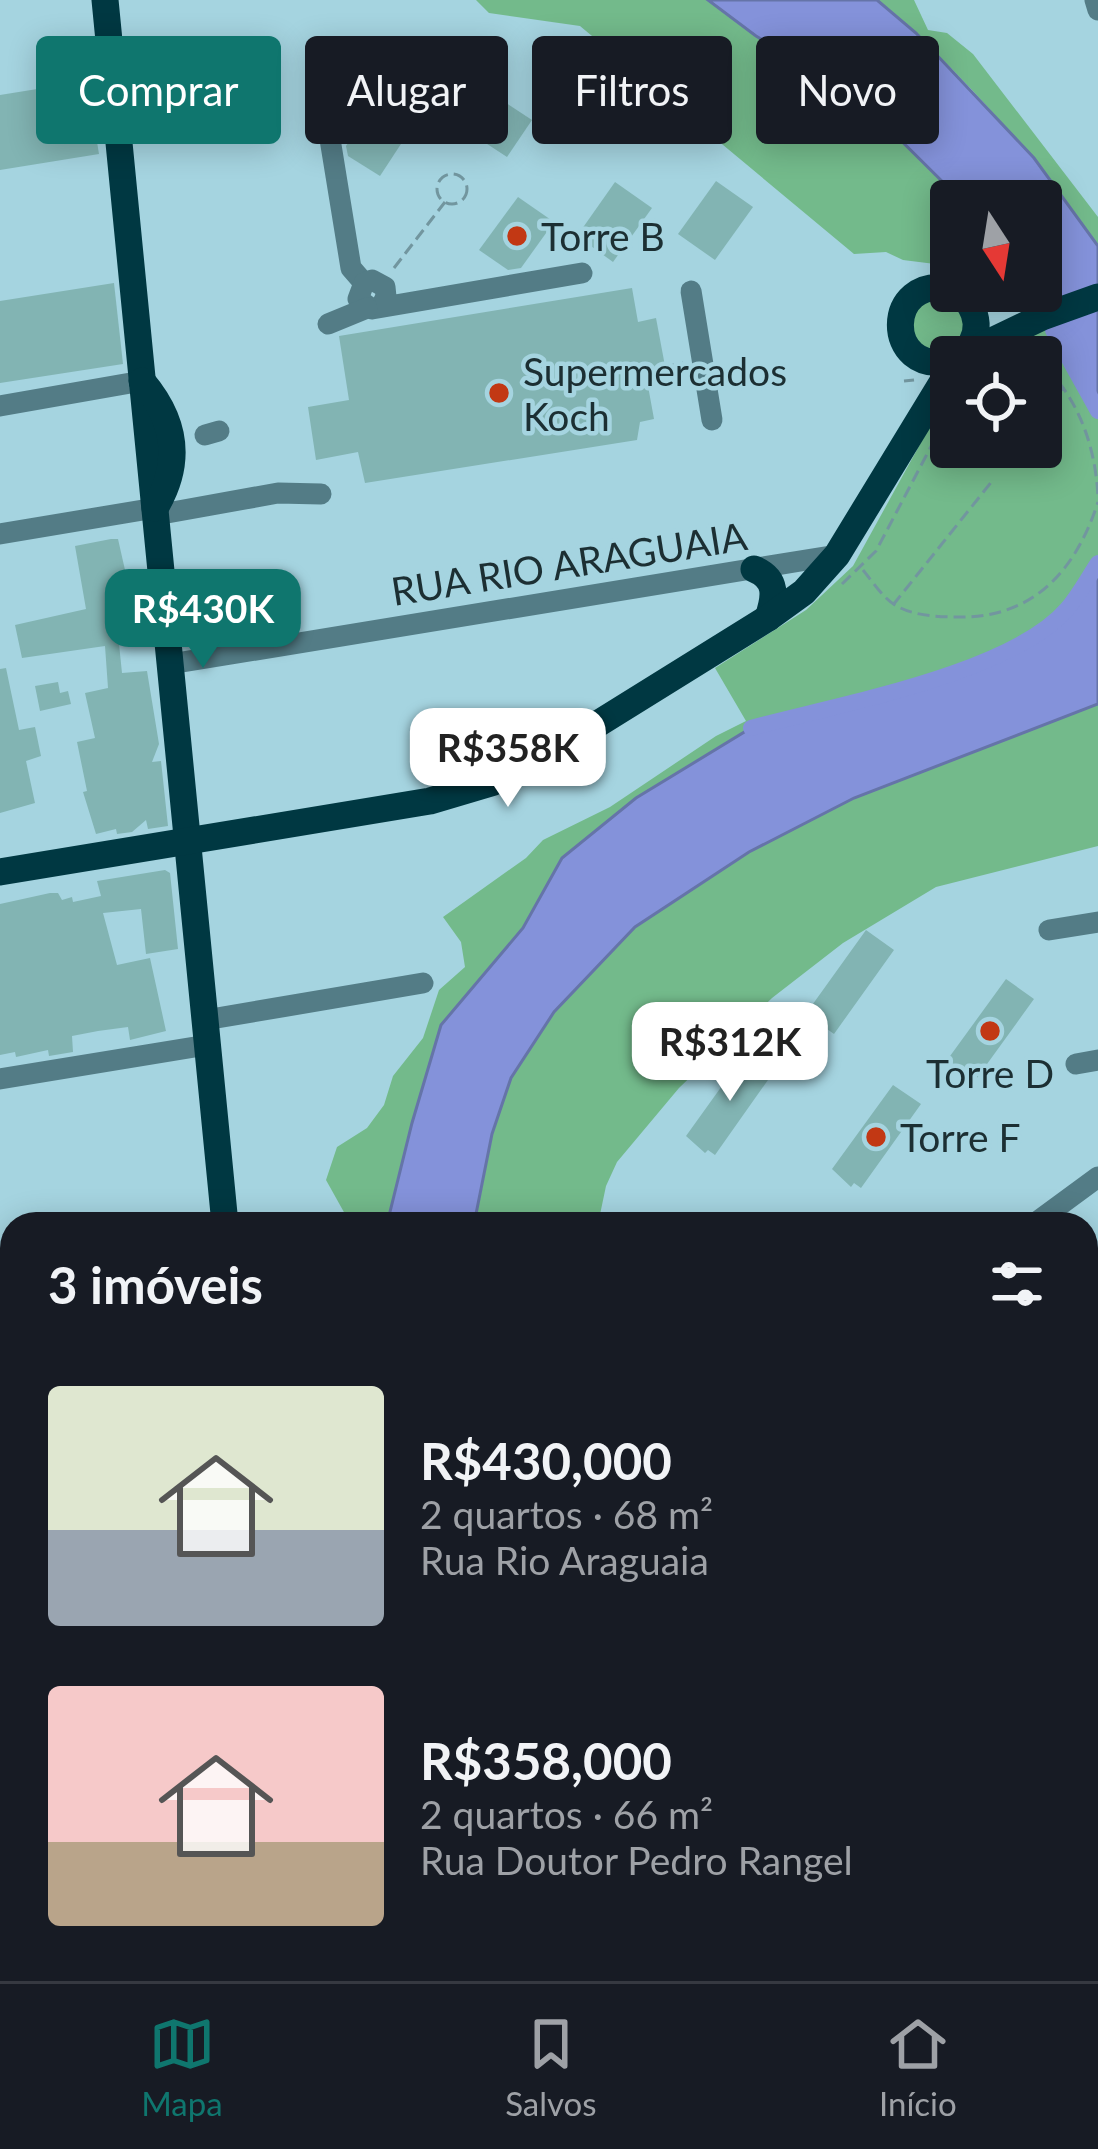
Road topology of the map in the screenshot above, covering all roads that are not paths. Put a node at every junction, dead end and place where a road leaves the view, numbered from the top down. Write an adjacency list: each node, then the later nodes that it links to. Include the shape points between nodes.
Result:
1 (105, 0): 16 (main road)
2 (1095, 0): 3 (street)
3 (1098, 10)
4 (330, 144): 8 (street, via 350,268)
5 (582, 273): 8 (street)
6 (930, 288): 14 (main road, via 903,310 900,332)
7 (692, 291): 19 (street)
8 (373, 295): 12 (street)
9 (1098, 297): 11 (main road)
10 (1008, 312): 11 (main road)
11 (1045, 316): 13 (main road)
12 (328, 324)
13 (1005, 336)
14 (911, 353): 15 (main road); 20 (main road)
15 (930, 362)
16 (142, 381): 18 (street); 21 (main road, via 146,419); 21 (main road, via 164,409)
17 (930, 402): 20 (main road)
18 (0, 406)
19 (712, 420)
20 (917, 422): 25 (main road)
21 (161, 445): 23 (main road, via 171,476)
22 (321, 494): 23 (street)
23 (155, 512): 24 (street); 28 (main road)
24 (0, 534)
25 (837, 555): 26 (street, RUA RIO ARAGUAIA); 27 (main road)
26 (754, 569): 27 (main road, via 773,588); 28 (street, RUA RIO ARAGUAIA)
27 (768, 618): 29 (main road, via 494,782 430,801)
28 (170, 664): 29 (main road)
29 (187, 841): 30 (main road); 34 (main road)
30 (0, 872)
31 (1098, 922): 32 (street)
32 (1049, 930)
33 (423, 983): 34 (street)
34 (206, 1033): 35 (street); 37 (main road)
35 (0, 1079)
36 (1098, 1177): 38 (street)
37 (224, 1212)
38 (1050, 1212)

